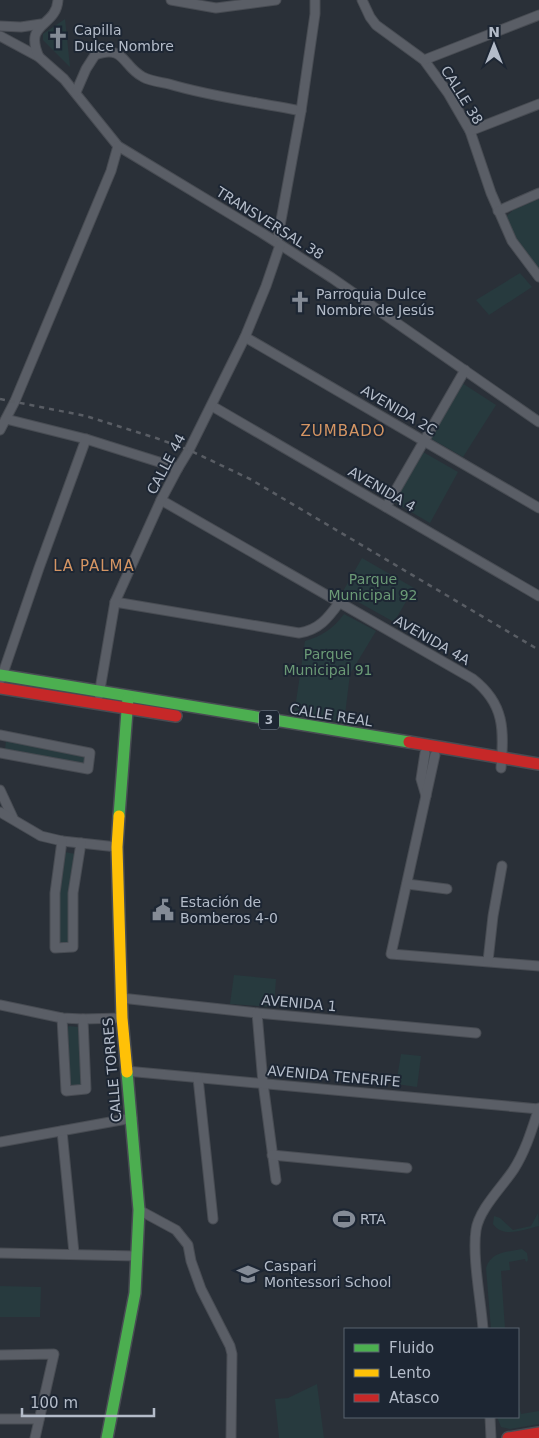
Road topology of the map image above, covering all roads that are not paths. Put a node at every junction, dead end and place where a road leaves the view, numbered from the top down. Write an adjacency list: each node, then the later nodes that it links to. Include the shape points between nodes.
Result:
1 (66, 0): 6 (street)
2 (171, 0): 3 (street, via 216,8)
3 (276, 0)
4 (315, 0): 15 (street, CALLE 44)
5 (362, 0): 12 (street, CALLE 38, via 376,25)
6 (57, 4): 8 (street)
7 (539, 15): 12 (street)
8 (41, 24): 9 (street); 11 (street, via 34,40)
9 (0, 26)
10 (0, 36): 11 (street, TRANSVERSAL 38)
11 (39, 56): 13 (street, TRANSVERSAL 38)
12 (424, 60): 16 (street, CALLE 38)
13 (76, 92): 15 (street, via 95,55 113,51 143,77 184,89); 17 (street, TRANSVERSAL 38)
14 (539, 104): 16 (street)
15 (301, 111): 20 (street, CALLE 44)
16 (470, 131): 19 (street, CALLE 38)
17 (118, 146): 20 (street, TRANSVERSAL 38); 25 (street, via 108,180)
18 (539, 193): 19 (street)
19 (498, 210): 21 (street, CALLE 38, via 512,241)
20 (279, 243): 22 (street, CALLE 44); 23 (street, TRANSVERSAL 38)
21 (539, 277)
22 (245, 337): 24 (street, CALLE 44); 29 (street, AVENIDA 2C)
23 (465, 370): 26 (street, TRANSVERSAL 38); 29 (street)
24 (212, 406): 30 (street, CALLE 44); 32 (street, AVENIDA 4)
25 (6, 419): 27 (street); 28 (street)
26 (539, 422)
27 (0, 430)
28 (86, 439): 30 (street); 37 (street)
29 (424, 441): 32 (street); 33 (street, AVENIDA 2C)
30 (178, 468): 31 (street, CALLE 44)
31 (161, 500): 35 (street, CALLE 44); 36 (street, AVENIDA 4A)
32 (386, 507): 34 (street, AVENIDA 4)
33 (539, 508)
34 (539, 596)
35 (116, 602): 36 (street, via 300,633 321,625); 39 (street, CALLE 44)
36 (338, 602): 44 (street, AVENIDA 4A, via 483,686 499,711)
37 (1, 677): 39 (main road, CALLE REAL / 3)
38 (0, 688): 39 (main road, CALLE REAL / 3)
39 (98, 698): 40 (main road, CALLE REAL / 3)
40 (128, 703): 43 (main road, CALLE REAL / 3); 44 (main road, CALLE REAL / 3); 52 (main road, CALLE TORRES)
41 (0, 735): 42 (street, via 90,753 88,769)
42 (0, 753)
43 (430, 754): 44 (main road, CALLE REAL / 3); 54 (street, via 421,779 426,799)
44 (502, 763): 45 (main road, CALLE REAL / 3); 46 (main road, CALLE REAL / 3)
45 (539, 764)
46 (539, 774)
47 (0, 790): 49 (street)
48 (0, 812): 49 (street)
49 (13, 818): 50 (street, via 41,836)
50 (62, 841): 51 (street); 51 (street, via 56,893 55,948 73,947 73,893)
51 (81, 843): 52 (street)
52 (117, 847): 58 (main road, CALLE TORRES)
53 (502, 866): 56 (street)
54 (407, 884): 55 (street); 56 (street, via 391,954)
55 (447, 889)
56 (488, 961): 57 (street)
57 (539, 966)
58 (121, 998): 60 (street, AVENIDA 1); 62 (main road, CALLE TORRES)
59 (0, 1005): 61 (street)
60 (257, 1013): 64 (street, AVENIDA 1); 67 (street)
61 (62, 1018): 63 (street); 63 (street, via 66,1090 86,1089)
62 (122, 1018): 63 (street); 65 (main road, CALLE TORRES)
63 (83, 1019)
64 (476, 1033)
65 (126, 1071): 66 (street, AVENIDA TENERIFE); 69 (main road, CALLE TORRES)
66 (198, 1078): 67 (street, AVENIDA TENERIFE); 76 (street)
67 (263, 1083): 68 (street, AVENIDA TENERIFE); 72 (street)
68 (539, 1108): 80 (street, via 518,1162 487,1206 477,1227)
69 (132, 1118): 70 (street); 75 (main road, CALLE TORRES)
70 (62, 1131): 71 (street); 78 (street)
71 (0, 1142)
72 (272, 1155): 73 (street); 74 (street)
73 (407, 1168)
74 (276, 1180)
75 (140, 1210): 79 (main road, CALLE TORRES); 88 (street, via 176,1230 188,1244 203,1295 230,1346)
76 (213, 1218)
77 (0, 1253): 78 (street)
78 (74, 1253): 79 (street)
79 (138, 1256): 87 (main road, CALLE TORRES, via 135,1293)
80 (483, 1328)
81 (0, 1355): 84 (street, via 54,1354)
82 (490, 1418): 89 (street)
83 (0, 1419): 84 (street)
84 (39, 1419): 86 (street)
85 (539, 1433): 90 (main road)
86 (36, 1438)
87 (107, 1438)
88 (231, 1438)
89 (491, 1438)
90 (508, 1438)

